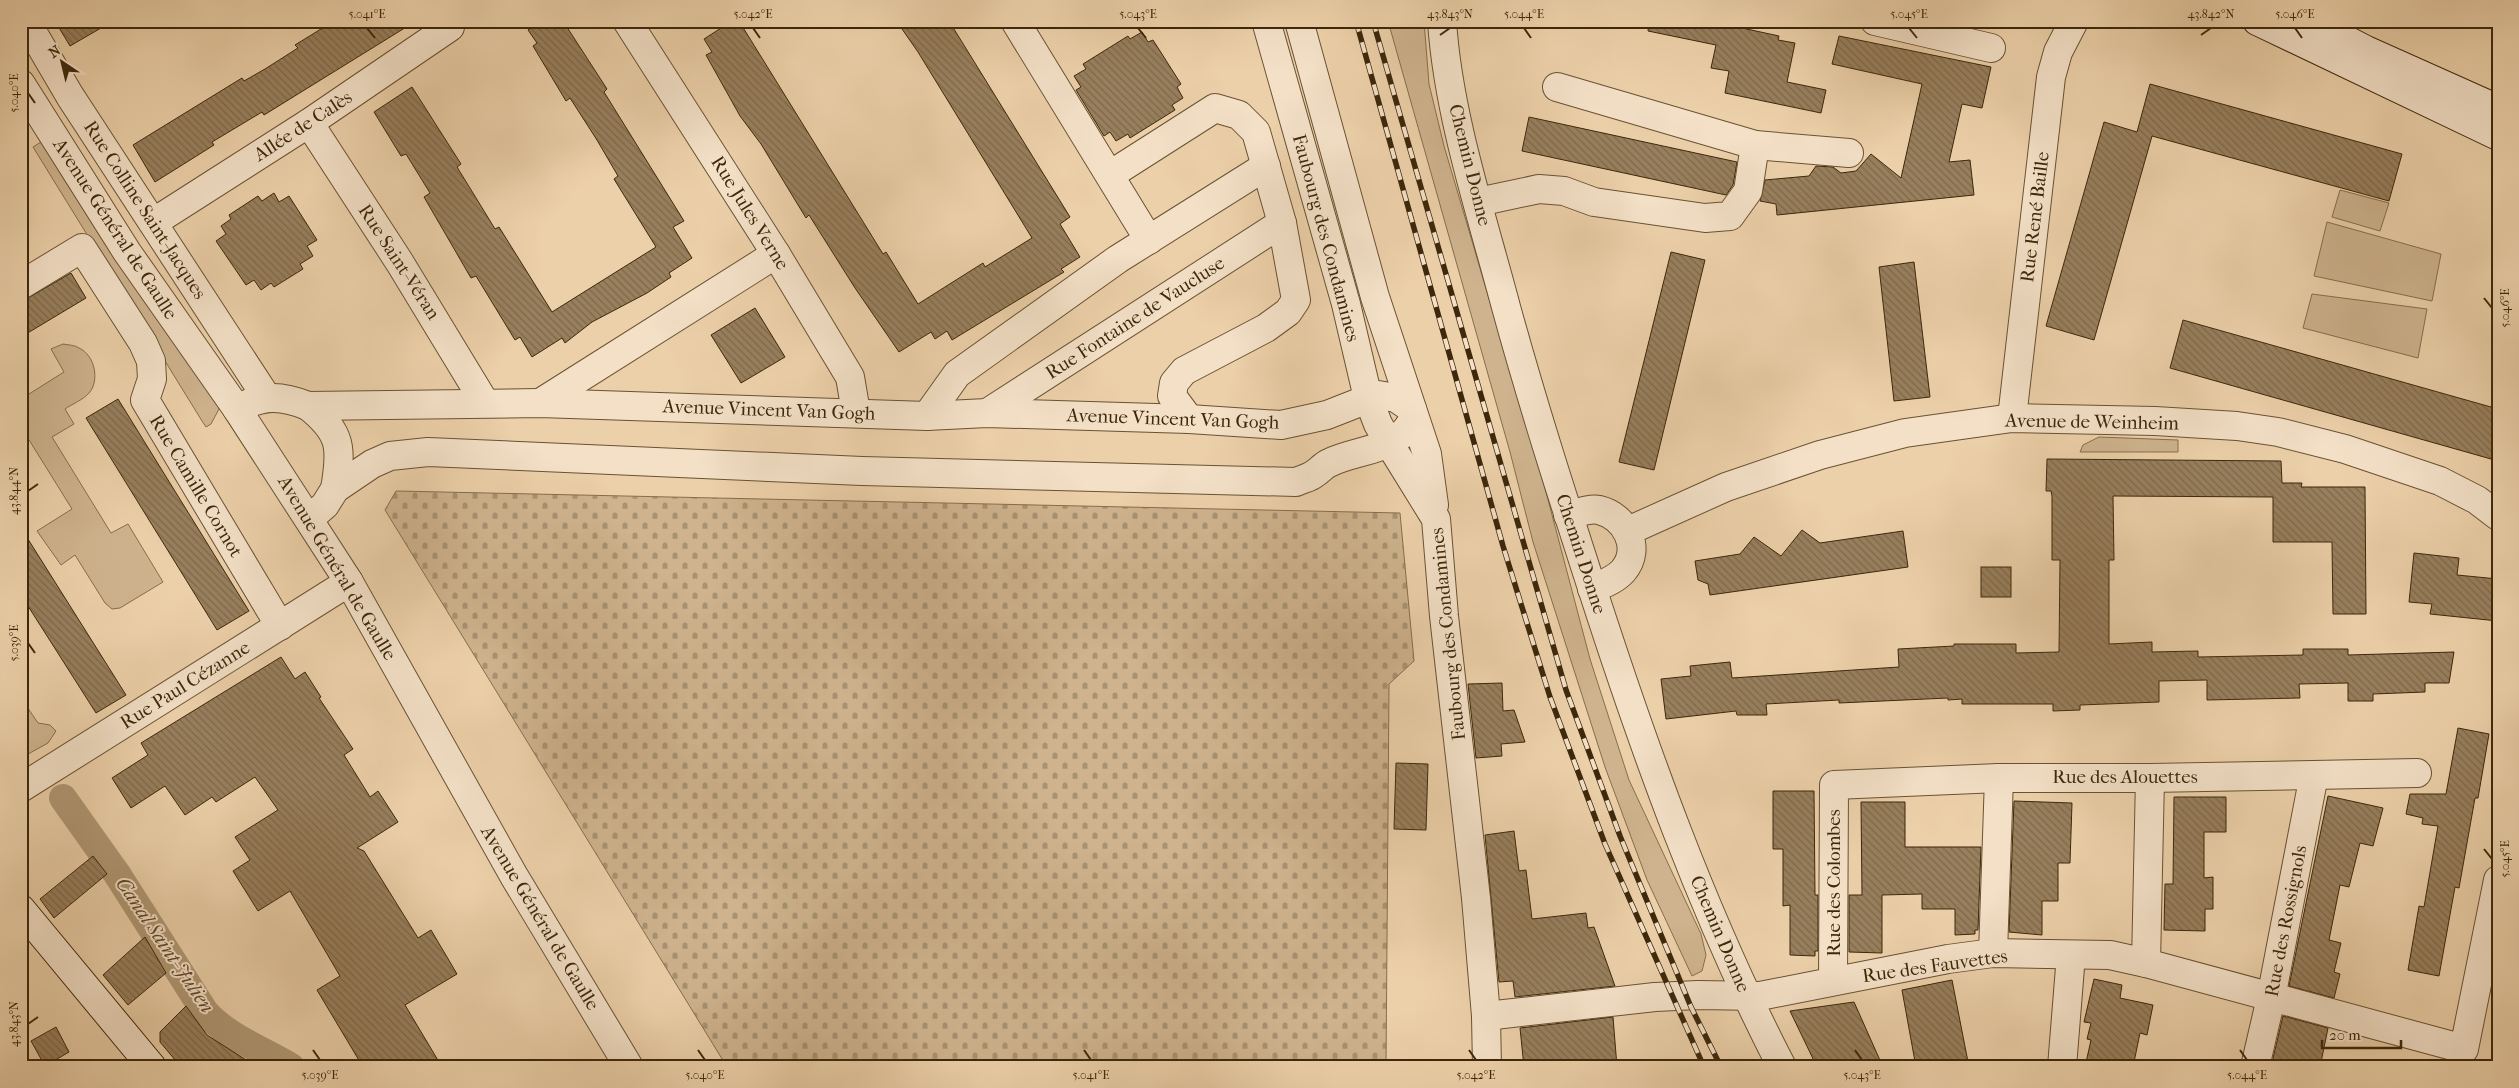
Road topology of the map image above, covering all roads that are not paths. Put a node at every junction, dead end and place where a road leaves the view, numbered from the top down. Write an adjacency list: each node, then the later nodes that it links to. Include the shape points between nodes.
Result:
1 (26, 21): 23 (street, Rue Colline Saint-Jacques, via 70,96)
2 (627, 21): 26 (street, Rue Jules Verne)
3 (1015, 21): 21 (street)
4 (1266, 21): 29 (street, Faubourg des Condamines, via 1346,304)
5 (1298, 21): 36 (street, via 1375,297)
6 (1442, 21): 22 (street, Chemin Donne, via 1453,100)
7 (1875, 21): 12 (street)
8 (2074, 21): 38 (street, Rue René Baille, via 2058,52 2051,77)
9 (2257, 21): 17 (street)
10 (2310, 21): 15 (street, via 2366,50)
11 (450, 27): 16 (street, Allée de Calès)
12 (1991, 48)
13 (21, 84): 33 (street, Avenue Général de Gaulle, via 127,252)
14 (1557, 87): 18 (street)
15 (2498, 109)
16 (309, 123): 23 (street, Allée de Calès); 30 (street, Rue Saint-Véran, via 405,271)
17 (2498, 136)
18 (1755, 145): 19 (street); 22 (street, via 1748,191 1730,216 1705,218 1594,202 1564,191 1539,189)
19 (1850, 153)
20 (1266, 166): 21 (street, via 1256,132 1239,115 1215,108); 24 (street); 25 (street)
21 (1110, 175): 25 (street)
22 (1478, 202): 44 (street, Chemin Donne, via 1530,393)
23 (154, 222): 28 (street, Rue Colline Saint-Jacques)
24 (1282, 223): 35 (street, Rue Fontaine de Vaucluse); 39 (street, via 1296,300 1288,312 1266,328 1184,371 1174,383 1172,396)
25 (1149, 240): 37 (street, via 957,374)
26 (776, 254): 31 (street); 34 (street, Rue Jules Verne, via 850,377)
27 (21, 285): 51 (street, Rue Camille Cornot, via 82,248 151,361 152,379 145,400)
28 (266, 398): 32 (street, Avenue Vincent Van Gogh, via 289,398); 33 (street, Avenue Vincent Van Gogh)
29 (1368, 398): 36 (street, Avenue Vincent Van Gogh, via 1386,395 1396,398); 40 (street, Avenue Vincent Van Gogh); 41 (street, Faubourg des Condamines)
30 (485, 403): 31 (street, Avenue Vincent Van Gogh); 32 (street, Avenue Vincent Van Gogh)
31 (540, 403): 34 (street, Avenue Vincent Van Gogh)
32 (308, 406): 43 (street, via 324,419 334,434 341,456)
33 (237, 409): 46 (street, Avenue Général de Gaulle)
34 (856, 412): 37 (street, Avenue Vincent Van Gogh)
35 (987, 413): 37 (street, Avenue Vincent Van Gogh); 39 (street, Avenue Vincent Van Gogh)
36 (1413, 413): 41 (street, via 1410,427 1403,436); 47 (street, via 1427,454)
37 (927, 416)
38 (2012, 418): 45 (street, Avenue de Weinheim, via 2155,421 2278,432 2345,449 2440,480 2477,500); 48 (street, Avenue de Weinheim, via 1905,433 1820,455 1726,487)
39 (1189, 419): 40 (street, Avenue Vincent Van Gogh, via 1281,425)
40 (1304, 421): 42 (street, Avenue Vincent Van Gogh, via 1326,434 1331,446)
41 (1389, 443): 42 (street); 47 (street, Faubourg des Condamines)
42 (1328, 463): 43 (street, via 1313,475 1296,482 862,471 428,452 390,456)
43 (335, 489): 46 (street, via 325,505)
44 (1568, 515): 48 (street, via 1597,509 1617,517); 50 (street, Chemin Donne)
45 (2498, 516)
46 (309, 519): 49 (street, Avenue Général de Gaulle)
47 (1436, 519): 66 (street, Faubourg des Condamines)
48 (1628, 531): 50 (street, via 1631,543 1629,559 1623,570)
49 (349, 582): 51 (street, Rue Paul Cézanne); 69 (street, Avenue Général de Gaulle, via 514,876)
50 (1592, 589): 64 (street, Chemin Donne, via 1660,788)
51 (280, 626): 57 (street, Rue Paul Cézanne)
52 (2417, 773): 53 (street, Rue des Alouettes)
53 (2314, 775): 55 (street, Rue des Alouettes); 65 (street, Rue des Rossignols)
54 (1999, 778): 55 (street, Rue des Alouettes); 56 (street, Rue des Alouettes); 60 (street)
55 (2150, 778): 62 (street)
56 (1834, 785): 63 (street, Rue des Colombes)
57 (21, 788)
58 (2498, 880): 67 (street)
59 (21, 909): 68 (street)
60 (1992, 953): 61 (street, Rue des Fauvettes); 63 (street, Rue des Fauvettes)
61 (2070, 955): 62 (street, Rue des Fauvettes, via 2110,955); 72 (street)
62 (2146, 963): 65 (street, Rue des Fauvettes)
63 (1834, 981): 64 (street, Rue des Fauvettes, via 1760,996)
64 (1745, 994): 66 (street, Rue des Fauvettes, via 1655,997); 71 (street, Chemin Donne)
65 (2271, 998): 67 (street, Rue des Fauvettes); 73 (street, Rue des Rossignols)
66 (1486, 1016): 70 (street, Faubourg des Condamines)
67 (2462, 1055)
68 (152, 1067)
69 (629, 1067)
70 (1487, 1067)
71 (1782, 1067)
72 (2062, 1067)
73 (2255, 1067)

